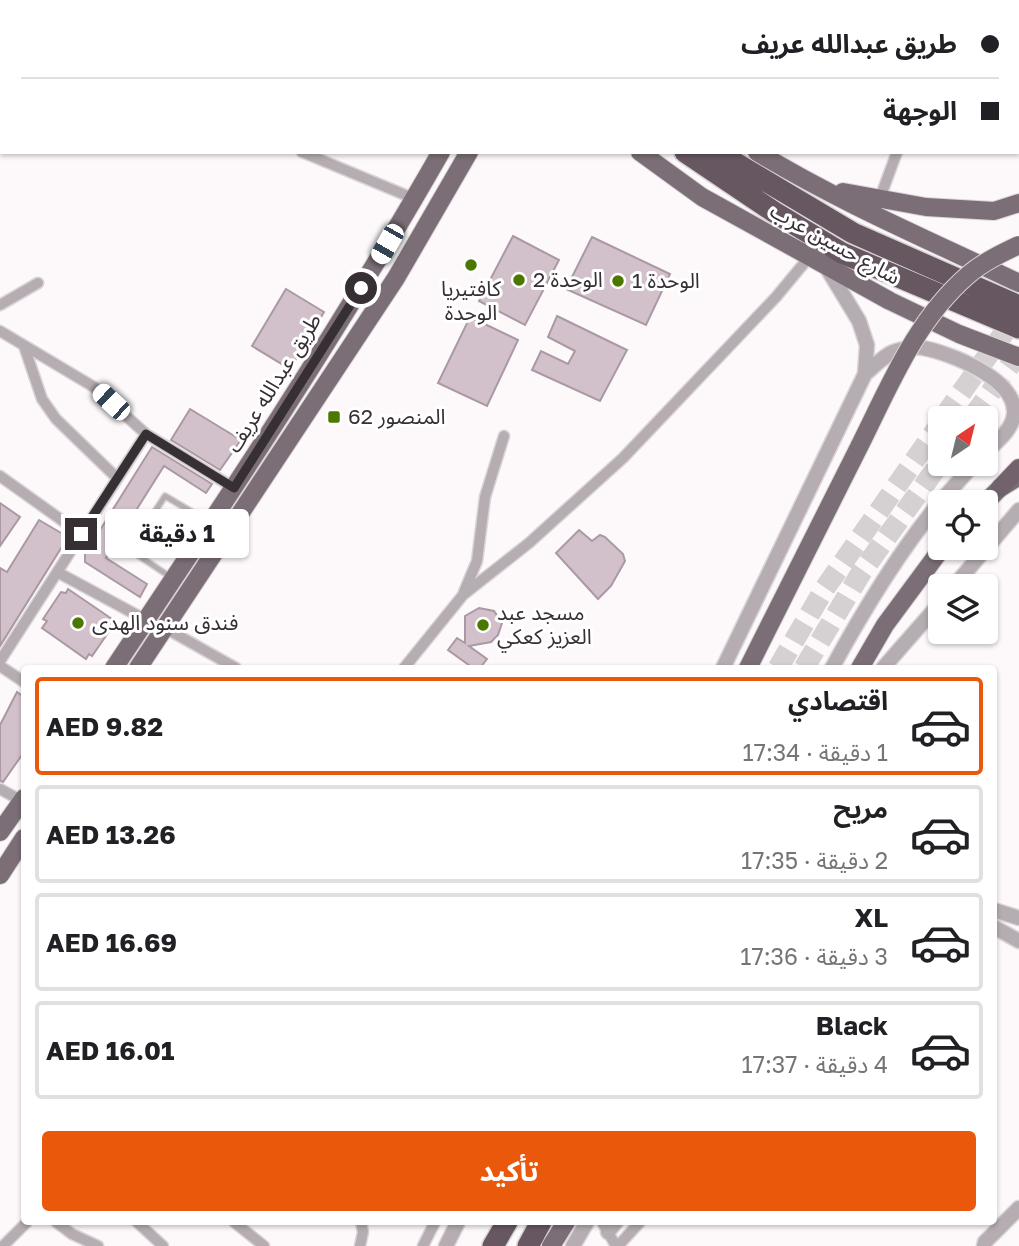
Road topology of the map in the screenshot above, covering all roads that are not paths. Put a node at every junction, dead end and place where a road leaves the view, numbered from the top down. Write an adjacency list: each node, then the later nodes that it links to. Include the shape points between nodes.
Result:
1 (307, 154): 11 (street)
2 (441, 154): 11 (main road, طريق عبدالله عريف)
3 (468, 154): 48 (main road, via 396,278)
4 (643, 154): 16 (main road, شارع حسين عرب, via 702,197)
5 (688, 154): 21 (highway, via 842,253)
6 (720, 154): 20 (highway, via 853,233)
7 (761, 154): 9 (main road)
8 (896, 154): 10 (street)
9 (821, 188): 10 (main road); 18 (main road)
10 (880, 198): 13 (main road, via 926,207)
11 (415, 199): 34 (main road, طريق عبدالله عريف)
12 (1019, 203): 13 (main road)
13 (994, 211): 14 (main road)
14 (1019, 211)
15 (1019, 245): 55 (main road, bridge, via 969,274 933,311 914,339)
16 (817, 260): 24 (main road, شارع حسين عرب, via 890,301); 25 (street, via 859,321 867,345); 45 (street, via 623,458)
17 (38, 283): 19 (street)
18 (1019, 283)
19 (0, 305)
20 (1019, 306)
21 (1019, 328)
22 (0, 331): 23 (street)
23 (24, 346): 26 (street, via 94,387); 33 (street, via 42,399 56,419)
24 (1019, 357)
25 (865, 374): 28 (street, via 892,352 920,347 986,374 1004,386 1014,413 1009,429); 54 (street)
26 (146, 434): 33 (street); 34 (street)
27 (504, 436): 45 (street, via 485,498 477,561)
28 (998, 440)
29 (1019, 468): 35 (highway)
30 (0, 476): 40 (street)
31 (963, 476): 36 (street)
32 (1019, 476): 35 (main road)
33 (117, 478): 40 (street)
34 (234, 488): 39 (main road, طريق عبدالله عريف)
35 (1000, 488)
36 (951, 490)
37 (1019, 510): 43 (street)
38 (928, 519): 56 (street)
39 (211, 523): 44 (main road, طريق عبدالله عريف); 44 (lane, via 165,496 130,550)
40 (81, 534): 42 (street)
41 (933, 560): 57 (main road)
42 (57, 572): 47 (street); 49 (street)
43 (964, 574)
44 (174, 579): 47 (main road, طريق عبدالله عريف)
45 (463, 595): 53 (street)
46 (928, 617): 58 (street)
47 (146, 620): 50 (main road, طريق عبدالله عريف)
48 (165, 628): 51 (main road); 52 (street)
49 (0, 663): 59 (street)
50 (116, 665)
51 (140, 665)
52 (231, 665)
53 (406, 665)
54 (724, 665)
55 (750, 665)
56 (834, 665)
57 (862, 665)
58 (886, 665)
59 (21, 680)
60 (0, 789): 61 (street)
61 (21, 798)
62 (21, 802): 63 (main road)
63 (0, 832)
64 (21, 843): 65 (main road)
65 (0, 875)
66 (997, 913): 67 (street)
67 (1019, 918)
68 (997, 929): 69 (street)
69 (1019, 941)
70 (1019, 1208): 98 (street)
71 (24, 1225): 85 (street)
72 (60, 1225): 84 (street)
73 (140, 1225): 88 (street)
74 (238, 1225): 89 (street)
75 (361, 1225): 90 (street)
76 (434, 1225): 91 (street)
77 (456, 1225): 92 (street)
78 (505, 1225): 93 (highway)
79 (539, 1225): 94 (highway)
80 (564, 1225): 95 (main road)
81 (585, 1225): 96 (street)
82 (608, 1225): 97 (street)
83 (637, 1225): 97 (street)
84 (72, 1234): 86 (street); 87 (street)
85 (3, 1246)
86 (69, 1246)
87 (98, 1246)
88 (163, 1246)
89 (264, 1246)
90 (360, 1246)
91 (423, 1246)
92 (446, 1246)
93 (493, 1246)
94 (528, 1246)
95 (551, 1246)
96 (573, 1246)
97 (617, 1246)
98 (984, 1246)

